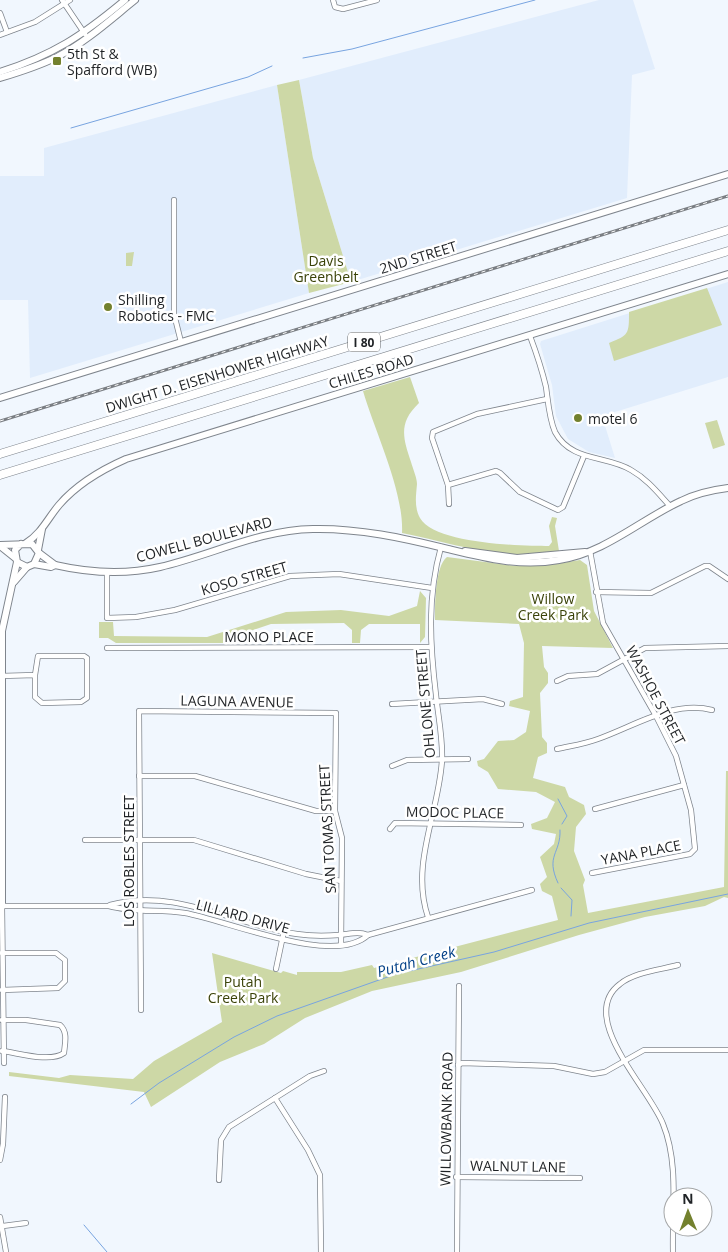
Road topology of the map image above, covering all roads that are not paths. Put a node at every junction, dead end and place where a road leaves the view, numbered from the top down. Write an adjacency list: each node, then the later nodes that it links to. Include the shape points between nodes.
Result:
1 (70, 0): 6 (street)
2 (125, 0): 10 (street)
3 (135, 0): 10 (street)
4 (333, 0): 5 (street, via 335,8 343,9)
5 (377, 0)
6 (64, 2): 8 (street, via 35,22); 10 (street)
7 (0, 12): 8 (street)
8 (7, 32): 9 (street)
9 (0, 34)
10 (86, 35): 11 (street, via 48,55); 12 (street, via 40,65)
11 (0, 72)
12 (0, 78)
13 (728, 174): 19 (street, 2ND STREET)
14 (174, 200): 19 (street, via 174,314)
15 (728, 230): 22 (highway, DWIGHT D. EISENHOWER HIGHWAY / I 80)
16 (728, 251): 24 (highway, I 80)
17 (728, 274): 18 (street, CHILES ROAD)
18 (530, 336): 21 (street); 29 (street, CHILES ROAD, via 126,459 96,474 72,492)
19 (180, 342): 20 (street, 2ND STREET)
20 (0, 398)
21 (548, 399): 23 (street, via 556,432 567,446); 25 (street, via 477,414 433,432 432,438)
22 (0, 454)
23 (584, 456): 25 (street, via 563,507 558,510 520,492 496,472); 28 (street, via 630,468 645,478)
24 (0, 475)
25 (448, 485): 27 (street)
26 (728, 488): 28 (street, COWELL BOULEVARD, via 702,493)
27 (449, 504)
28 (670, 506): 34 (street, COWELL BOULEVARD)
29 (42, 528): 30 (street, CHILES ROAD); 33 (street)
30 (23, 544): 31 (street); 33 (street, via 32,544); 35 (street, via 16,550)
31 (0, 545): 35 (street)
32 (441, 547): 34 (street, COWELL BOULEVARD, via 517,558); 39 (street, COWELL BOULEVARD, via 356,531 298,530 245,540 160,567); 42 (street, OHLONE STREET)
33 (38, 552): 36 (street); 37 (street, COWELL BOULEVARD)
34 (588, 552): 43 (street, WASHOE STREET)
35 (16, 560): 38 (street); 41 (street)
36 (34, 564): 37 (street, COWELL BOULEVARD); 38 (street)
37 (55, 565): 39 (street, COWELL BOULEVARD)
38 (27, 567): 41 (street)
39 (106, 572): 42 (street, KOSO STREET, via 107,618 175,610 290,576 339,574)
40 (728, 579): 43 (street, via 705,566 652,593)
41 (14, 582): 49 (street, via 2,631)
42 (432, 588): 45 (street, OHLONE STREET)
43 (596, 592): 47 (street, WASHOE STREET, via 603,623)
44 (728, 646): 47 (street, via 645,648)
45 (431, 647): 46 (street, MONO PLACE); 51 (street, OHLONE STREET)
46 (107, 648)
47 (624, 658): 50 (street, via 597,674 568,676); 57 (street, WASHOE STREET)
48 (35, 675): 48 (street, via 35,697 42,703 85,702 87,658 77,655 38,656); 49 (street)
49 (1, 676): 76 (street)
50 (557, 681)
51 (437, 702): 52 (street); 53 (street, via 483,699); 59 (street, OHLONE STREET)
52 (392, 704)
53 (502, 704)
54 (712, 710): 57 (street, via 686,707)
55 (139, 711): 56 (street, LAGUNA AVENUE); 62 (street, LOS ROBLES STREET)
56 (336, 713): 65 (street, SAN TOMAS STREET)
57 (656, 716): 58 (street, via 596,740); 63 (street, WASHOE STREET, via 676,756)
58 (557, 749)
59 (442, 759): 60 (street); 61 (street, via 407,760); 66 (street, OHLONE STREET)
60 (468, 759)
61 (392, 766)
62 (139, 776): 65 (street, via 195,776 316,811); 70 (street, LOS ROBLES STREET)
63 (684, 785): 64 (street); 71 (street, WASHOE STREET, via 691,810)
64 (595, 809)
65 (335, 811): 73 (street, SAN TOMAS STREET, via 342,838)
66 (430, 823): 67 (street, MODOC PLACE); 68 (street, MODOC PLACE, via 395,823); 80 (street, OHLONE STREET, via 422,877)
67 (521, 825)
68 (390, 829)
69 (85, 840): 70 (street)
70 (139, 840): 73 (street, via 194,840 306,874); 75 (street, LOS ROBLES STREET)
71 (693, 852): 72 (street, YANA PLACE)
72 (592, 873)
73 (341, 881): 84 (street, SAN TOMAS STREET)
74 (532, 890): 80 (street, LILLARD DRIVE)
75 (139, 901): 77 (street, LILLARD DRIVE); 78 (street, LOS ROBLES STREET); 79 (street, LILLARD DRIVE, via 183,903)
76 (1, 906): 77 (street, LILLARD DRIVE); 89 (street)
77 (109, 906): 78 (street, LILLARD DRIVE)
78 (139, 910): 81 (street, LILLARD DRIVE, via 173,911); 94 (street, LOS ROBLES STREET)
79 (217, 912): 81 (street); 82 (street, LILLARD DRIVE)
80 (428, 917): 85 (street, LILLARD DRIVE)
81 (215, 921): 86 (street, LILLARD DRIVE)
82 (284, 931): 83 (street, LILLARD DRIVE); 86 (street)
83 (310, 935): 84 (street, LILLARD DRIVE); 87 (street)
84 (341, 935): 85 (street, LILLARD DRIVE, via 360,932); 88 (street, SAN TOMAS STREET)
85 (368, 935): 88 (street, LILLARD DRIVE, via 362,941)
86 (282, 941): 87 (street, LILLARD DRIVE); 91 (street)
87 (310, 944): 88 (street, LILLARD DRIVE)
88 (341, 944)
89 (2, 953): 93 (street); 93 (street, via 56,953 65,960 65,981 58,988)
90 (678, 965): 98 (street, via 631,978 612,993 606,1004 607,1026)
91 (276, 969)
92 (459, 986): 100 (street, WILLOWBANK ROAD)
93 (2, 990): 95 (street)
94 (141, 1010)
95 (2, 1020): 97 (street); 97 (street, via 60,1025 65,1038 64,1053 59,1056)
96 (728, 1050): 98 (street, via 644,1050)
97 (2, 1051): 99 (street)
98 (626, 1060): 100 (street, via 605,1072 593,1074 554,1066); 116 (street, via 656,1109 667,1135 672,1157)
99 (4, 1063)
100 (458, 1065): 107 (street, WILLOWBANK ROAD)
101 (324, 1071): 103 (street, via 310,1076)
102 (5, 1096): 104 (street)
103 (276, 1098): 109 (street, via 236,1121 224,1134 219,1150); 114 (street, via 320,1175)
104 (3, 1107): 105 (street)
105 (2, 1124): 106 (street)
106 (0, 1160)
107 (456, 1177): 108 (street, WALNUT LANE); 115 (street, WILLOWBANK ROAD)
108 (580, 1178)
109 (219, 1180)
110 (0, 1217): 112 (street)
111 (26, 1223): 112 (street)
112 (3, 1226): 113 (street)
113 (6, 1252)
114 (321, 1252)
115 (456, 1252)
116 (673, 1252)

